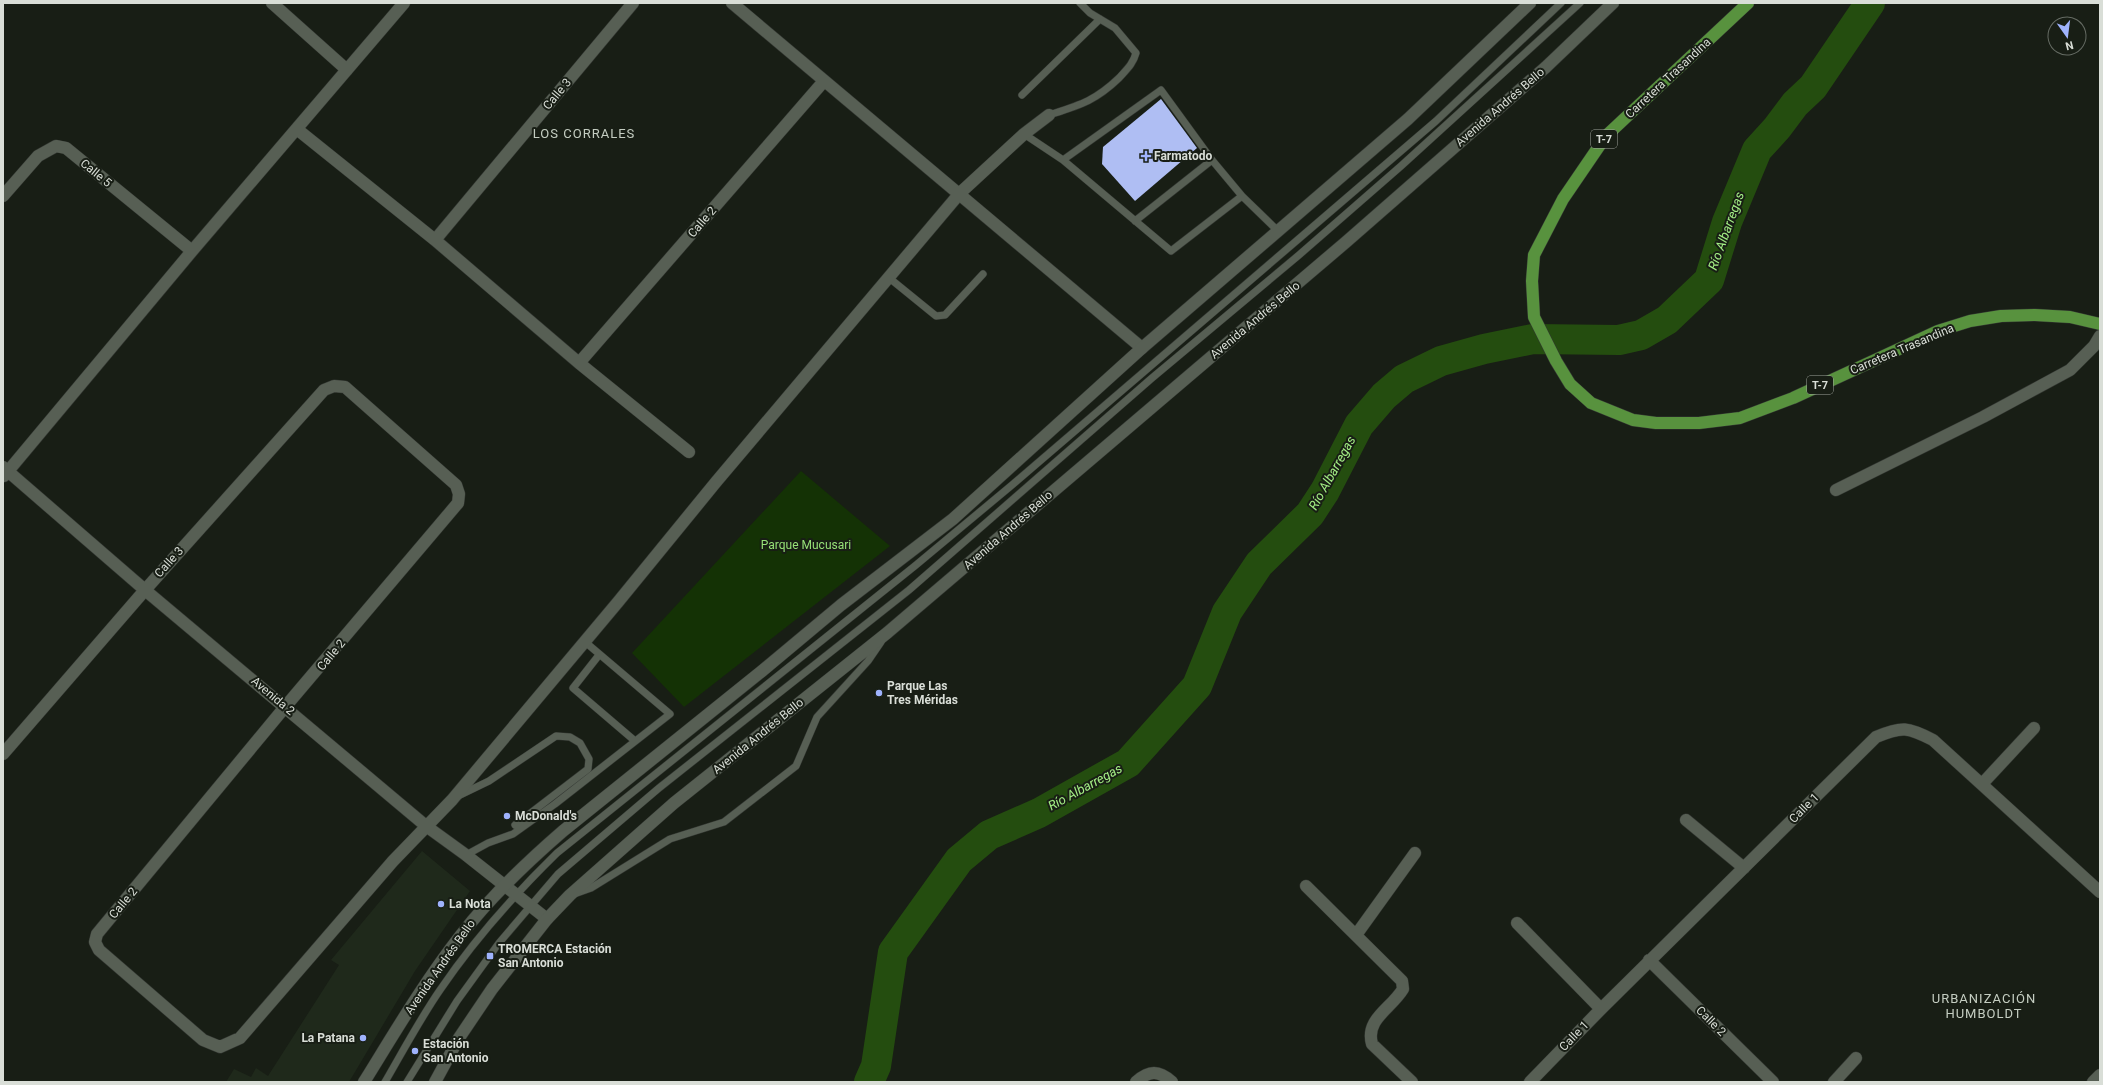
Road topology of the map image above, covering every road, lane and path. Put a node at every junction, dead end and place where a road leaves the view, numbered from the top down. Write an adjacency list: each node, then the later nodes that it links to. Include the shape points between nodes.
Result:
1 (272, 3): 12 (street)
2 (404, 3): 12 (street)
3 (634, 3): 25 (street, Calle 3)
4 (732, 3): 13 (street)
5 (1080, 3): 11 (lane)
6 (1530, 3): 24 (street, Avenida Andrés Bello, via 1408,119)
7 (1561, 3): 56 (lane, via 1436,122 1012,485 557,853)
8 (1580, 3): 58 (lane, via 1299,255 1146,383 909,590 600,837 558,874)
9 (1613, 3): 38 (street, Avenida Andrés Bello, via 1546,67 1346,242)
10 (1748, 3): 29 (highway, Carretera Trasandina / T-7, via 1606,136 1563,199 1534,255 1534,317 1570,384 1591,403 1633,420 1699,423 1740,418 1767,409 1938,331 1970,321 2001,316 2035,315 2070,317)
11 (1100, 20): 14 (lane); 15 (lane, via 1115,28 1129,42 1136,53 1133,64 1102,94 1079,106)
12 (348, 70): 16 (street)
13 (824, 81): 20 (street); 32 (street, Calle 2)
14 (1022, 95)
15 (1049, 115): 17 (street)
16 (298, 130): 25 (street); 26 (street)
17 (1024, 134): 18 (lane); 20 (street)
18 (1062, 160): 19 (lane, via 1161,90); 23 (lane)
19 (1212, 160): 22 (lane); 23 (lane)
20 (960, 194): 28 (street); 31 (street)
21 (3, 196): 26 (street, Calle 5, via 38,156 56,146 66,148)
22 (1242, 196): 23 (lane, via 1171,251); 24 (lane)
23 (1135, 221)
24 (1278, 232): 31 (street, Avenida Andrés Bello)
25 (435, 240): 32 (street)
26 (192, 251): 35 (street)
27 (983, 274): 28 (lane, via 941,317 936,316)
28 (888, 277): 39 (street)
29 (2100, 324)
30 (2100, 336): 36 (street, via 2094,346 2070,370 1983,417)
31 (1142, 348): 53 (street, Avenida Andrés Bello, via 953,519 841,605 563,831)
32 (579, 363): 34 (street)
33 (345, 387): 37 (street, Calle 3, via 334,386 324,390); 41 (street, Calle 2, via 456,484 458,503)
34 (689, 452)
35 (5, 472): 37 (street, Avenida 2)
36 (1836, 490)
37 (145, 590): 41 (street, Avenida 2); 44 (street, Calle 3)
38 (887, 633): 57 (street, Avenida Andrés Bello, via 674,803); 57 (lane, via 868,661 816,717 796,766 724,822 670,839 591,888)
39 (584, 641): 40 (lane); 46 (street)
40 (599, 655): 43 (lane, via 573,688); 43 (lane, via 670,714)
41 (285, 707): 49 (street, Avenida 2); 49 (street, Calle 2, via 97,934 95,942 99,950 203,1040 220,1047 240,1038)
42 (2034, 728): 45 (street)
43 (635, 741): 51 (lane, via 513,834 488,842)
44 (3, 754)
45 (1982, 784): 52 (street, Calle 1, via 1933,740 1914,730 1895,729 1876,737); 55 (street, Calle 1)
46 (452, 800): 48 (lane, via 489,781 556,736 575,740 586,752 590,762 588,769); 49 (street)
47 (1686, 820): 52 (street)
48 (515, 824)
49 (426, 826): 51 (street, Avenida 2)
50 (1415, 853): 61 (street)
51 (466, 855): 53 (street, Avenida 2)
52 (1744, 868): 62 (street, Calle 1)
53 (504, 886): 56 (street, Avenida 2); 66 (street, Avenida Andrés Bello, via 460,936 415,1000)
54 (1306, 886): 61 (street)
55 (2100, 892)
56 (516, 894): 58 (street, Avenida 2); 67 (lane, via 440,990)
57 (570, 895): 59 (street, Avenida Andrés Bello)
58 (530, 906): 59 (street, Avenida 2); 68 (lane, via 457,1001)
59 (547, 919): 69 (street, Avenida Andrés Bello, via 492,989)
60 (1517, 923): 63 (street)
61 (1356, 935): 72 (street, via 1404,983 1401,992 1370,1027 1370,1036 1372,1044)
62 (1649, 960): 63 (street, Calle 1); 74 (street, Calle 2)
63 (1601, 1009): 73 (street, Calle 1)
64 (1856, 1058): 75 (street)
65 (2100, 1075): 76 (street)
66 (364, 1082)
67 (385, 1082)
68 (407, 1082)
69 (435, 1082)
70 (1136, 1082): 71 (street, via 1152,1072 1164,1075)
71 (1172, 1082)
72 (1412, 1082)
73 (1530, 1082)
74 (1772, 1082)
75 (1834, 1082)
76 (2093, 1082)

